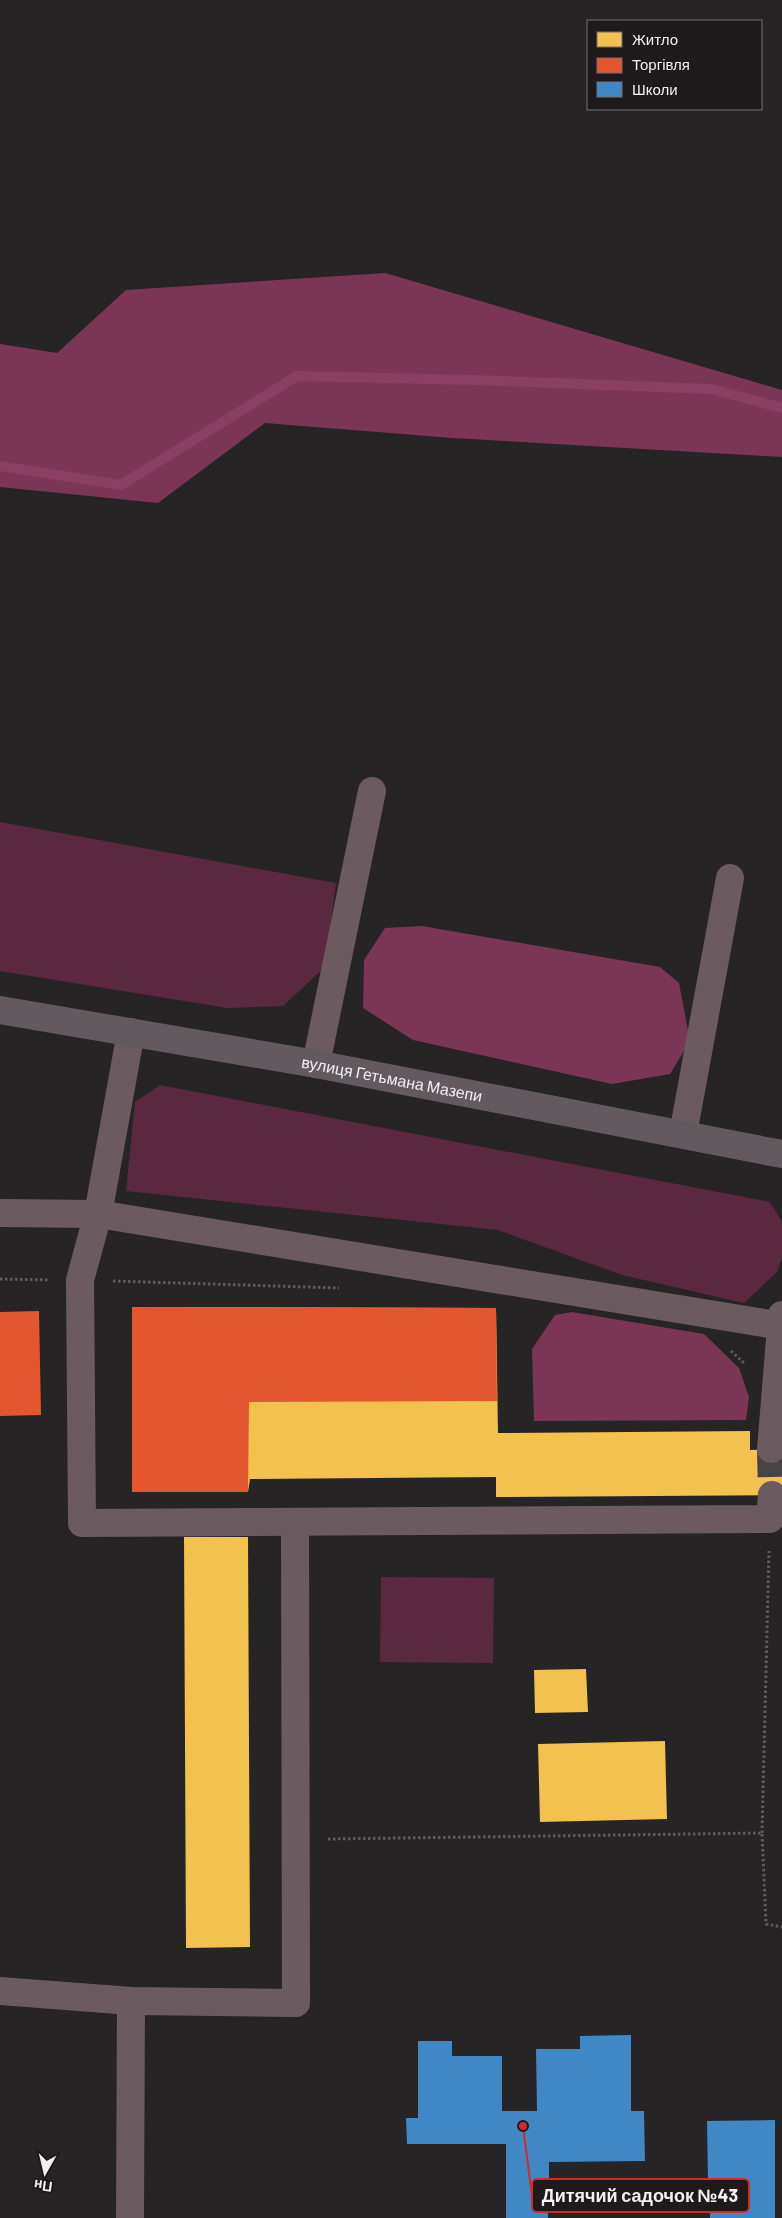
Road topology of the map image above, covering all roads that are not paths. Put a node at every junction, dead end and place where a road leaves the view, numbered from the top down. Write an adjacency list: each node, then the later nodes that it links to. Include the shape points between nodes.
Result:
1 (372, 791): 5 (lane)
2 (730, 878): 6 (lane)
3 (0, 1010): 4 (highway, вулиця Гетьмана Мазепи)
4 (131, 1032): 5 (highway, вулиця Гетьмана Мазепи); 9 (lane)
5 (316, 1064): 6 (highway, вулиця Гетьмана Мазепи)
6 (683, 1134): 7 (highway, вулиця Гетьмана Мазепи)
7 (781, 1149)
8 (0, 1213): 9 (lane)
9 (98, 1214): 10 (lane); 13 (lane, via 80,1280 82,1523)
10 (781, 1322): 11 (lane)
11 (771, 1449)
12 (771, 1507): 13 (lane)
13 (295, 1522): 15 (lane, via 296,2004)
14 (0, 1991): 15 (lane)
15 (131, 2001): 16 (lane)
16 (130, 2218)

